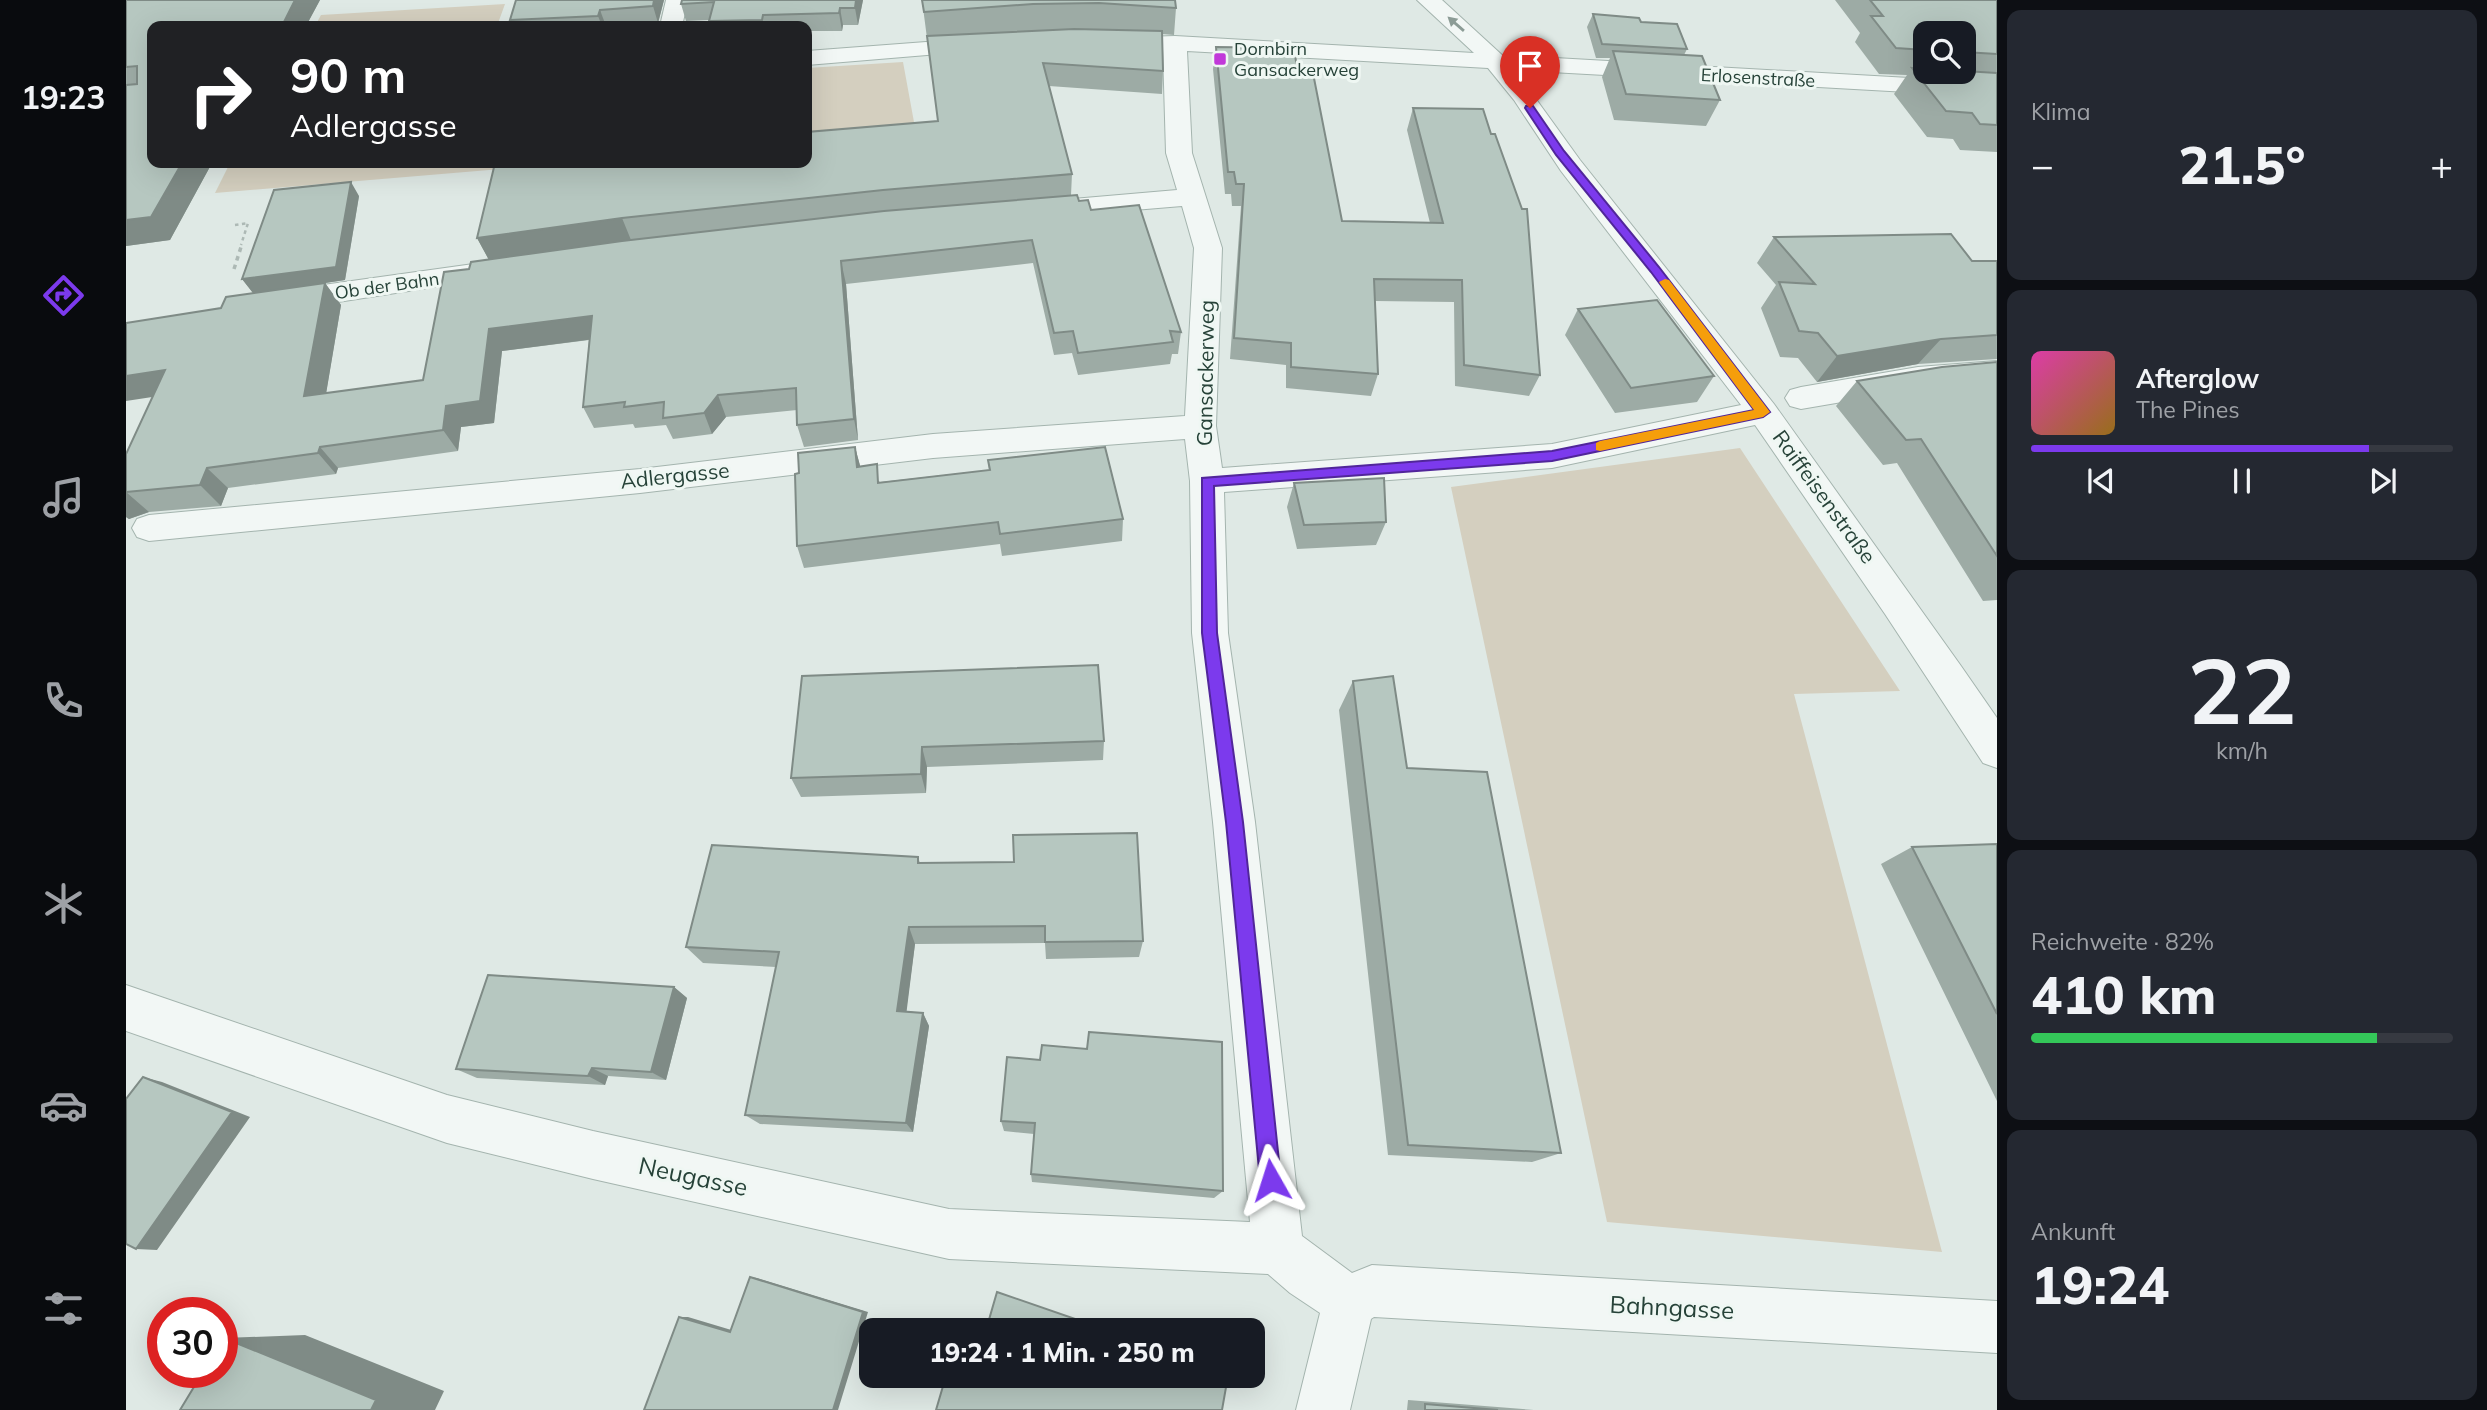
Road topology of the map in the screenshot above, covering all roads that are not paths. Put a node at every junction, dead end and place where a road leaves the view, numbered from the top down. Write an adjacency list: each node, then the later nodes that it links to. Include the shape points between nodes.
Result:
1 (677, 0): 4 (street)
2 (1417, 0): 9 (street, via 1432,32)
3 (1428, 0): 10 (street, Raiffeisenstraße, one-way to 3)
4 (672, 21)
5 (1124, 41): 7 (street, Erlosenstraße)
6 (1006, 43): 8 (street)
7 (1175, 43): 9 (street, Erlosenstraße); 15 (street, Gansackerweg, via 1179,153)
8 (812, 58)
9 (1457, 60): 10 (street, Erlosenstraße); 11 (street)
10 (1494, 62): 12 (street, Erlosenstraße); 14 (street, Raiffeisenstraße)
11 (1479, 85)
12 (1997, 90)
13 (1499, 102): 14 (street, Raiffeisenstraße)
14 (1559, 153): 21 (street, Raiffeisenstraße)
15 (1191, 197): 16 (street); 22 (street, Gansackerweg, via 1208,248)
16 (1005, 213)
17 (525, 266): 18 (street, Ob der Bahn)
18 (257, 304)
19 (1997, 372): 20 (street, via 1918,378)
20 (1801, 398)
21 (1763, 412): 23 (street, via 1552,456); 25 (street, Raiffeisenstraße)
22 (1200, 426): 23 (street, Gansackerweg); 24 (street, Adlergasse, via 933,446 640,481)
23 (1207, 481): 27 (street, Gansackerweg, via 1210,633)
24 (149, 528)
25 (1997, 751)
26 (126, 1008): 27 (street, Neugasse, via 447,1118 949,1234)
27 (1278, 1249): 28 (street)
28 (1349, 1302): 29 (street, Bahngasse, via 1372,1291); 30 (street)
29 (1997, 1327)
30 (1323, 1410)

